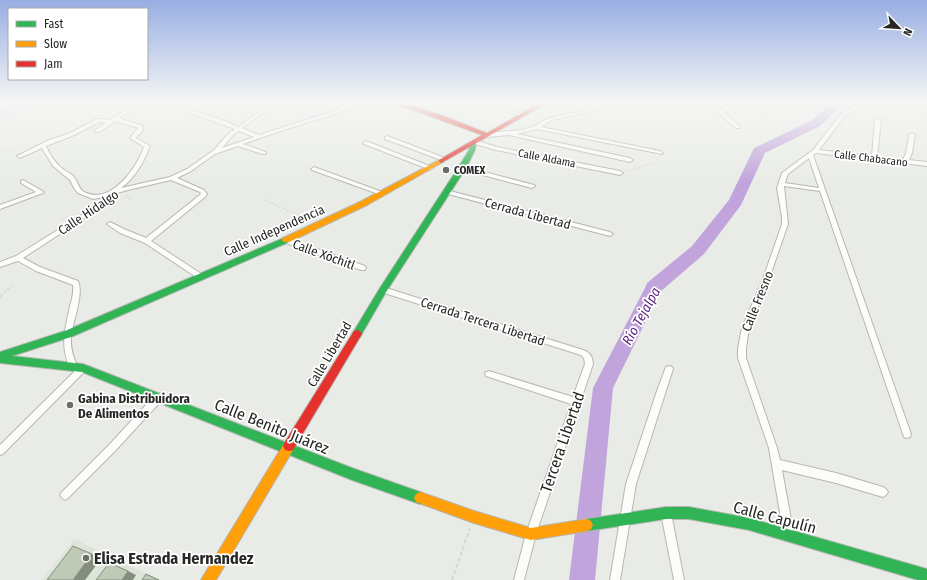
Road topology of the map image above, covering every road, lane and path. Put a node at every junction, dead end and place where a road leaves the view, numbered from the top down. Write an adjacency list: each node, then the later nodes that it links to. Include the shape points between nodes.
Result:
1 (81, 129): 23 (street)
2 (100, 129): 13 (street)
3 (140, 129): 44 (street, via 133,138 147,146 132,173)
4 (238, 129): 25 (street)
5 (241, 129): 18 (street)
6 (283, 129): 18 (street, Calle Hidalgo)
7 (471, 129): 16 (main road)
8 (498, 129): 16 (main road, Calle Independencia)
9 (529, 129): 14 (street)
10 (541, 129): 28 (street)
11 (831, 129): 26 (street)
12 (877, 129): 30 (street)
13 (97, 131)
14 (505, 133): 16 (street); 32 (street)
15 (648, 133): 28 (path, via 657,142)
16 (487, 135): 20 (main road, Calle Independencia)
17 (912, 135): 33 (street)
18 (259, 137): 22 (street, Calle Hidalgo)
19 (387, 138): 31 (street)
20 (474, 142): 31 (main road, Calle Independencia); 37 (main road, Calle Libertad); 38 (street, Calle Aldama)
21 (366, 143): 36 (street)
22 (239, 144): 25 (street, Calle Hidalgo); 27 (street)
23 (43, 145): 29 (street); 44 (street, via 54,163 72,178 74,186 82,193 95,197)
24 (0, 152): 29 (path, via 5,150)
25 (214, 152): 39 (street, Calle Hidalgo, via 189,170)
26 (813, 152): 30 (street, Calle Chabacano); 41 (street, via 785,173); 43 (street)
27 (264, 153)
28 (660, 153): 38 (path, via 654,163)
29 (20, 156)
30 (874, 158): 33 (street, Calle Chabacano)
31 (444, 159): 36 (main road, Calle Independencia)
32 (630, 160)
33 (905, 162): 34 (street, Calle Chabacano)
34 (927, 164)
35 (314, 168): 46 (street)
36 (430, 168): 46 (main road, Calle Independencia)
37 (462, 168): 42 (street); 45 (main road, Calle Libertad)
38 (620, 173)
39 (172, 178): 44 (street, Calle Hidalgo); 53 (street, via 204,194)
40 (23, 182): 48 (street, via 41,192)
41 (781, 184): 43 (street); 73 (street, Calle Fresno, via 786,217 774,260 746,324 741,346 742,358)
42 (532, 186)
43 (823, 190): 70 (street)
44 (114, 192): 54 (street, Calle Hidalgo, via 87,214)
45 (446, 192): 51 (street, Cerrada Libertad); 59 (main road, Calle Libertad)
46 (383, 194): 50 (main road, Calle Independencia)
47 (264, 200): 50 (path)
48 (0, 207)
49 (110, 224): 53 (street)
50 (321, 225): 52 (main road, Calle Independencia)
51 (610, 234)
52 (285, 240): 56 (street, Calle Xóchitl); 57 (main road, Calle Independencia)
53 (147, 241): 57 (street)
54 (18, 258): 55 (street, Calle Hidalgo); 61 (street, via 38,269 76,283 76,297)
55 (0, 265)
56 (363, 268)
57 (201, 277): 61 (main road, Calle Independencia)
58 (12, 285): 60 (path)
59 (383, 290): 62 (street, Cerrada Tercera Libertad); 71 (main road, Calle Libertad)
60 (0, 297)
61 (68, 334): 63 (main road, Calle Independencia); 64 (street, via 67,351)
62 (583, 353): 69 (street, Tercera Libertad, via 588,356 589,364)
63 (0, 358): 64 (main road, Calle Benito Juárez)
64 (74, 366): 65 (main road, Calle Benito Juárez)
65 (83, 368): 68 (main road, Calle Benito Juárez); 72 (street)
66 (670, 369): 78 (street, via 631,484)
67 (489, 374): 69 (street)
68 (159, 397): 71 (main road, Calle Benito Juárez); 75 (street)
69 (576, 402): 79 (street, Tercera Libertad)
70 (907, 434)
71 (286, 448): 77 (main road, Calle Benito Juárez); 82 (main road, Calle Libertad)
72 (0, 451)
73 (776, 464): 74 (street); 80 (street, Calle Fresno)
74 (883, 492)
75 (64, 495)
76 (666, 513): 78 (main road, Calle Capulín); 80 (main road, Calle Capulín, via 718,517); 86 (street)
77 (474, 517): 79 (main road, Calle Benito Juárez); 83 (path)
78 (625, 518): 79 (main road, Calle Capulín); 85 (street)
79 (531, 534): 84 (street, Tercera Libertad)
80 (788, 536): 81 (main road, Calle Capulín)
81 (927, 576)
82 (208, 580)
83 (452, 580)
84 (519, 580)
85 (615, 580)
86 (679, 580)

